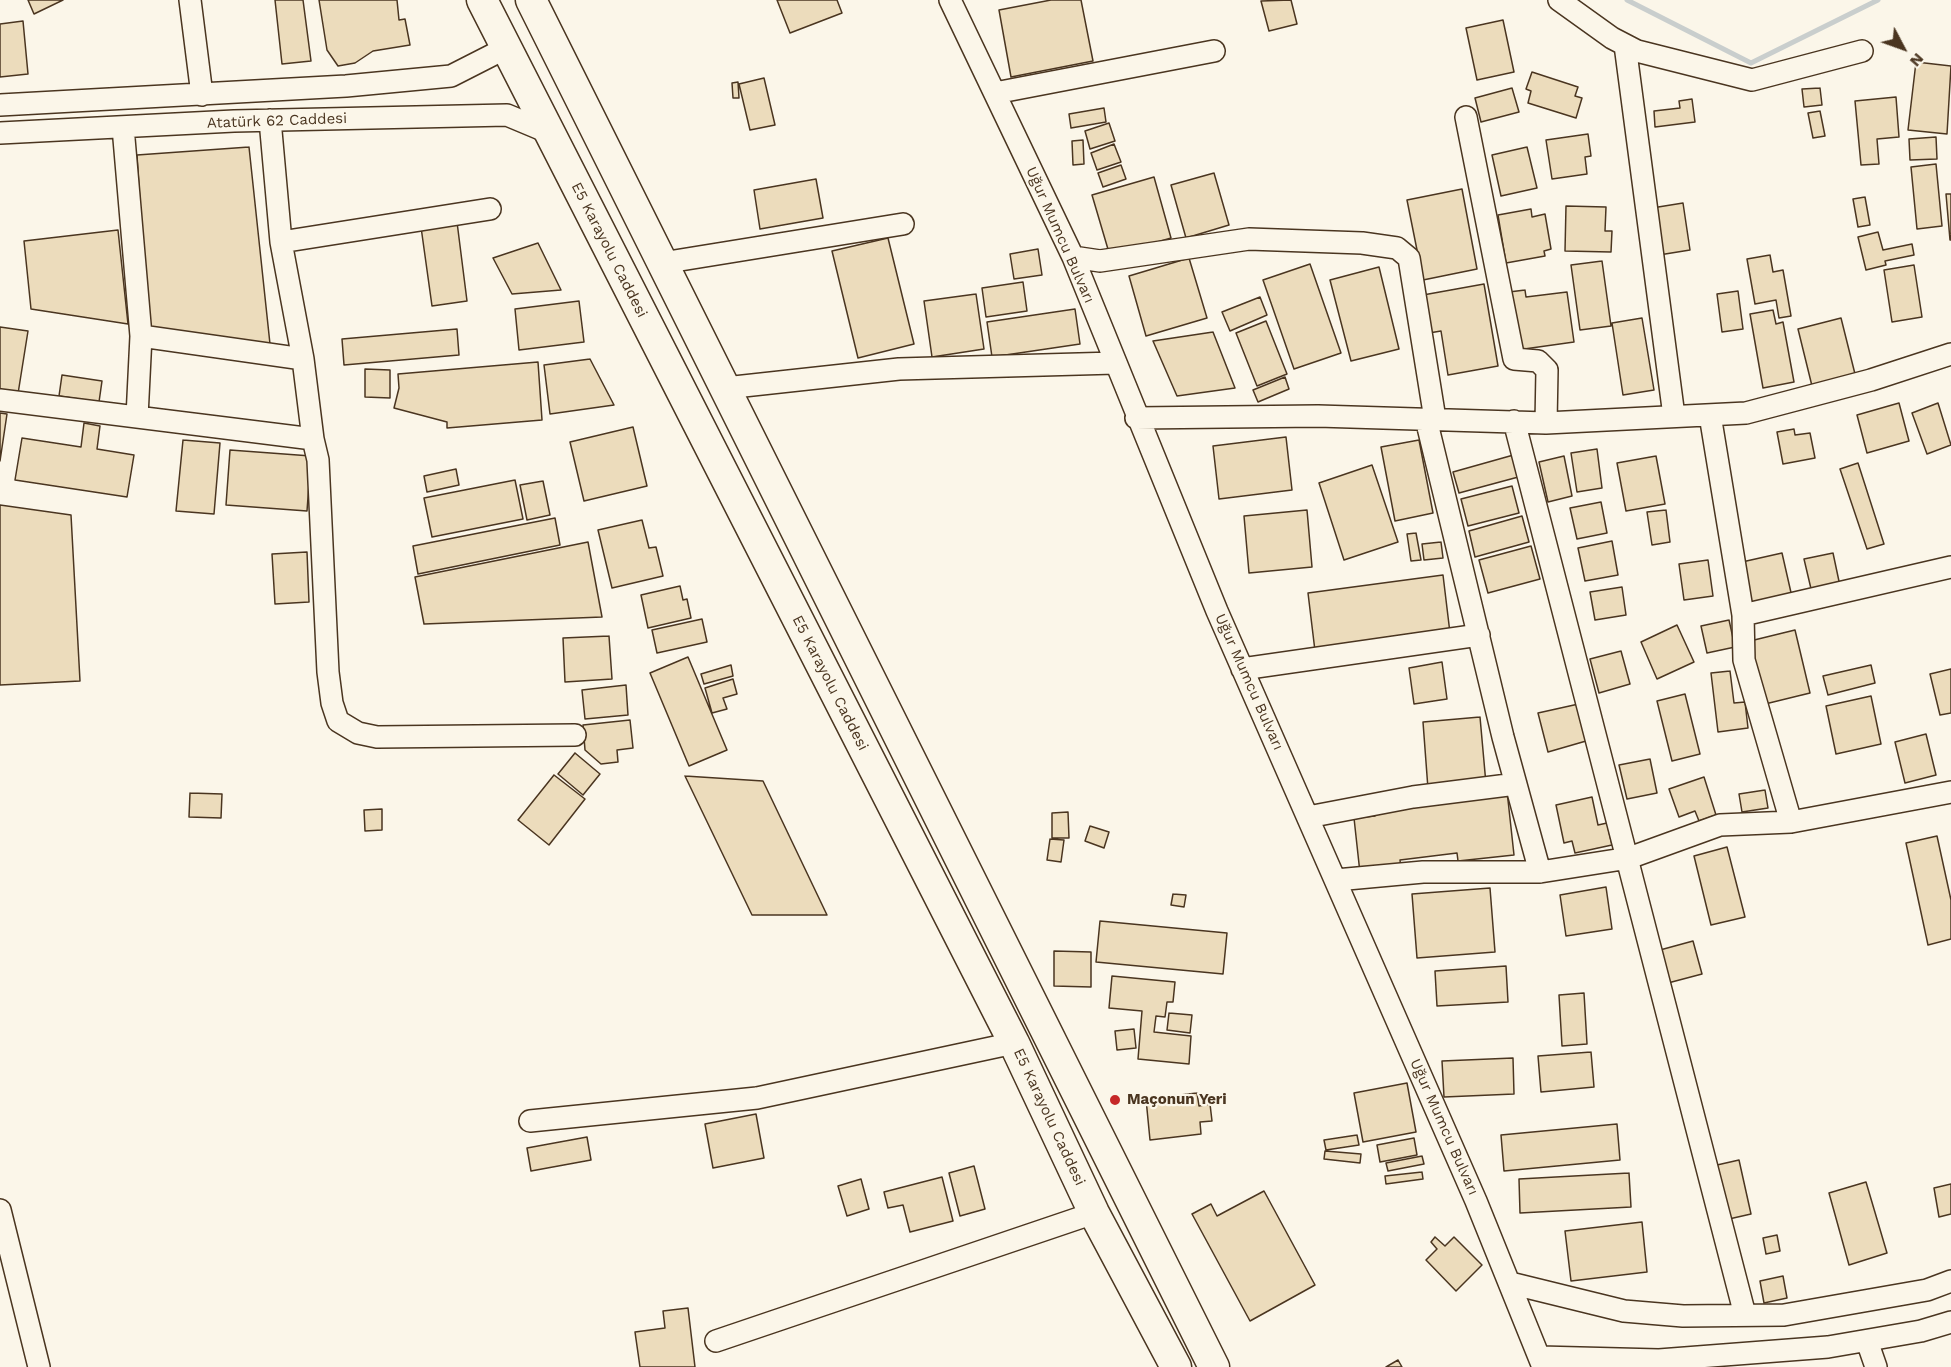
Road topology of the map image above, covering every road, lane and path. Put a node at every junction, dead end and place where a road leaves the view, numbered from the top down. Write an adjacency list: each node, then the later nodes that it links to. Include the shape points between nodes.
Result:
1 (190, 0): 11 (street)
2 (482, 0): 7 (highway, E5 Karayolu Caddesi)
3 (531, 0): 22 (highway)
4 (950, 0): 10 (street, Uğur Mumcu Bulvarı)
5 (1559, 0): 6 (street)
6 (1625, 45): 9 (street, via 1697,68 1752,80); 30 (street)
7 (506, 48): 11 (street, Atatürk 62 Caddesi, via 451,75); 17 (highway, E5 Karayolu Caddesi)
8 (1214, 51): 10 (street)
9 (1862, 51)
10 (995, 93): 21 (street, Uğur Mumcu Bulvarı)
11 (202, 95): 12 (street, Atatürk 62 Caddesi)
12 (0, 105)
13 (1466, 117): 35 (street, via 1514,359 1538,361 1547,370)
14 (270, 120): 15 (street, Atatürk 62 Caddesi); 17 (street, Atatürk 62 Caddesi, via 507,115); 20 (street)
15 (123, 127): 16 (street, Atatürk 62 Caddesi); 23 (street)
16 (0, 133)
17 (550, 133): 49 (highway, E5 Karayolu Caddesi)
18 (490, 209): 20 (street)
19 (903, 224): 22 (street)
20 (281, 242): 25 (street)
21 (1073, 257): 26 (street, Uğur Mumcu Bulvarı); 33 (street, via 1100,261 1249,239 1397,248 1409,258)
22 (662, 263): 27 (highway)
23 (141, 336): 25 (street); 31 (street)
24 (1951, 354): 29 (street, via 1871,381 1746,413)
25 (303, 359): 36 (street)
26 (1115, 363): 27 (street, via 899,369); 32 (street, Uğur Mumcu Bulvarı)
27 (725, 388): 62 (highway)
28 (0, 400): 31 (street)
29 (1710, 415): 30 (street); 38 (street)
30 (1674, 416): 35 (street)
31 (137, 417): 36 (street)
32 (1136, 418): 33 (street); 40 (street, Uğur Mumcu Bulvarı)
33 (1431, 419): 34 (street); 39 (street)
34 (1514, 421): 35 (street); 46 (street)
35 (1546, 423)
36 (313, 439): 41 (street, via 318,460 328,672 338,720 358,733 377,737)
37 (1951, 567): 38 (street)
38 (1743, 615): 45 (street, via 1744,660)
39 (1479, 635): 40 (street); 42 (street)
40 (1242, 669): 44 (street, Uğur Mumcu Bulvarı)
41 (575, 735)
42 (1516, 784): 44 (street, via 1413,797); 47 (street)
43 (1951, 792): 45 (street)
44 (1308, 817): 48 (street, Uğur Mumcu Bulvarı)
45 (1791, 822): 46 (street, via 1720,825)
46 (1629, 858): 47 (street); 55 (street)
47 (1540, 872): 48 (street, via 1423,872)
48 (1336, 880): 54 (street, Uğur Mumcu Bulvarı)
49 (1014, 1043): 50 (street, via 757,1098); 52 (highway, E5 Karayolu Caddesi)
50 (530, 1121)
51 (0, 1210): 60 (street)
52 (1094, 1213): 57 (street); 61 (highway, E5 Karayolu Caddesi)
53 (1951, 1281): 55 (street, via 1927,1290 1784,1315)
54 (1510, 1283): 55 (street, via 1624,1311 1683,1316); 59 (street, Uğur Mumcu Bulvarı)
55 (1745, 1315)
56 (1951, 1322): 58 (street)
57 (717, 1341)
58 (1867, 1341): 59 (street, via 1659,1360); 63 (street)
59 (1541, 1362)
60 (39, 1367)
61 (1176, 1367)
62 (1214, 1367)
63 (1876, 1367)

